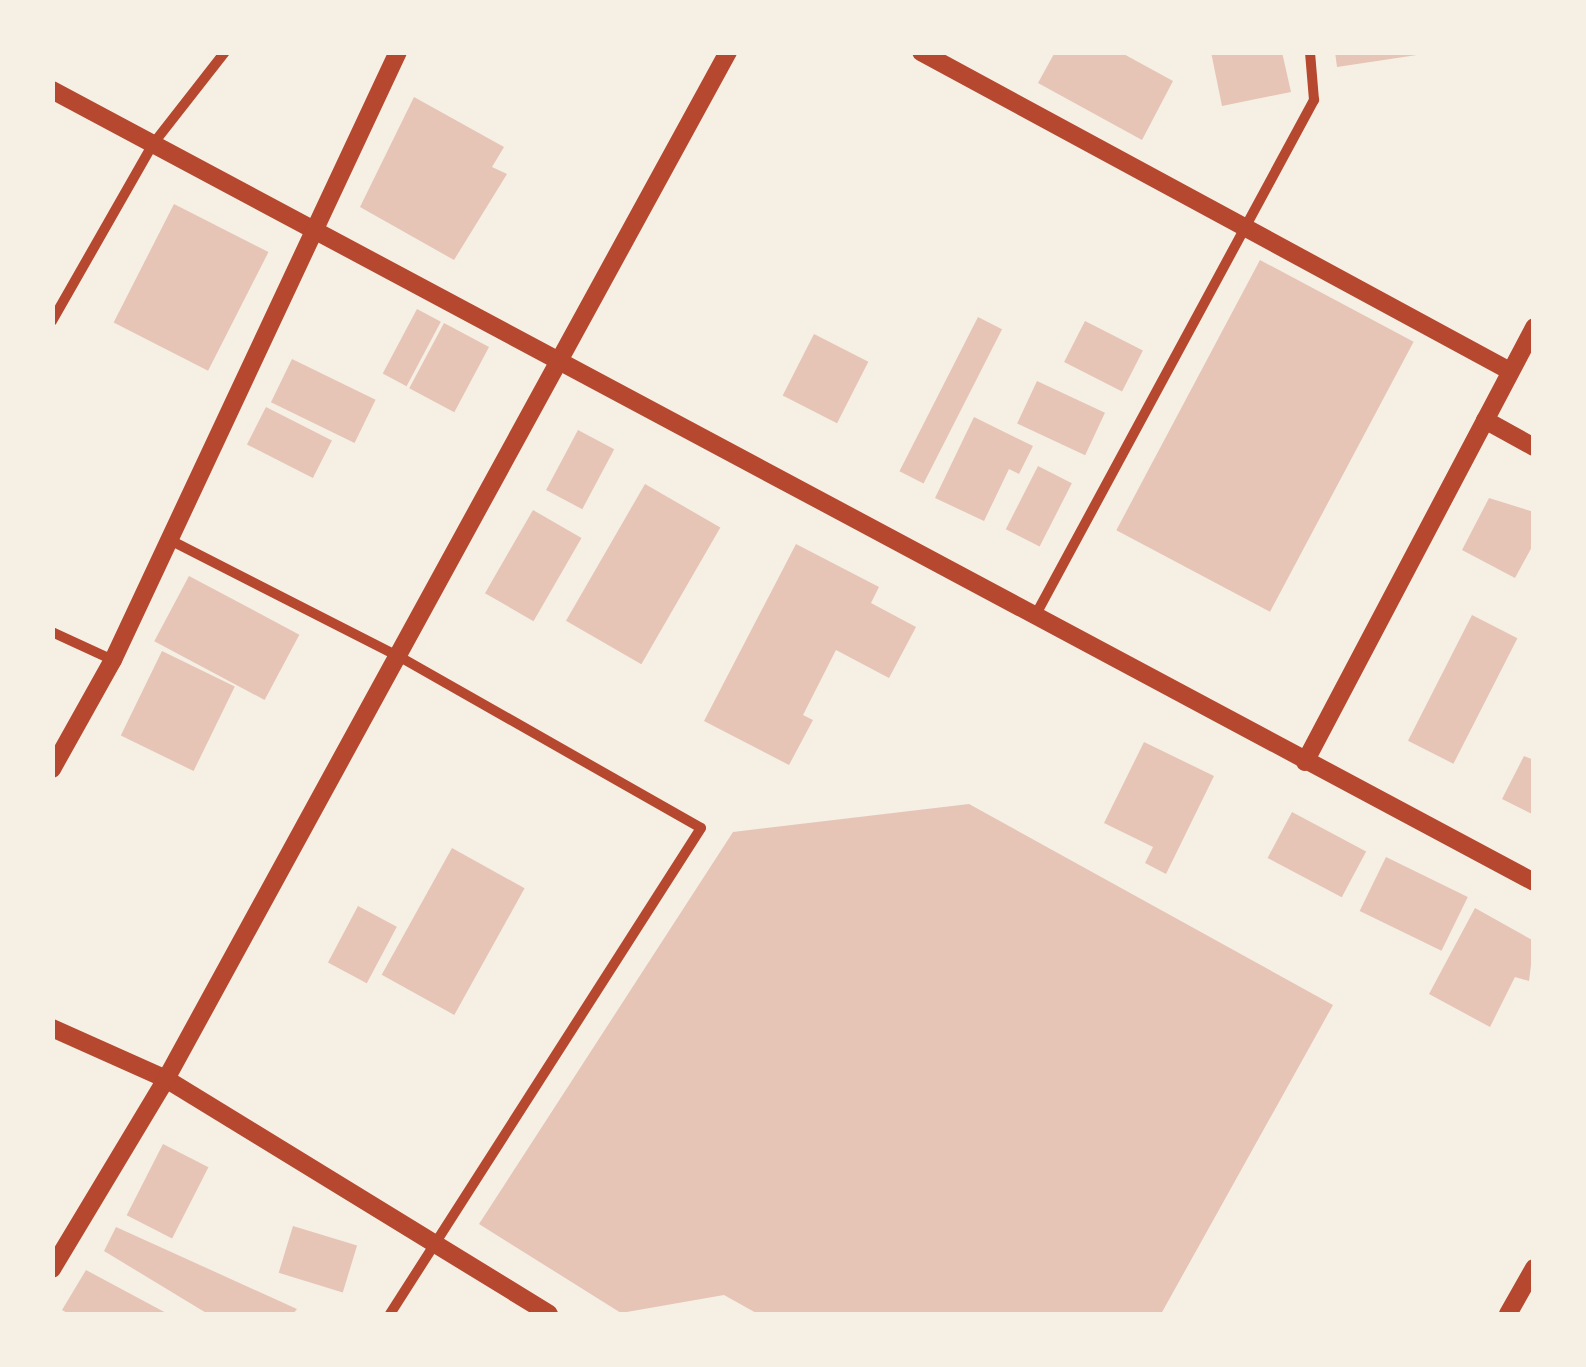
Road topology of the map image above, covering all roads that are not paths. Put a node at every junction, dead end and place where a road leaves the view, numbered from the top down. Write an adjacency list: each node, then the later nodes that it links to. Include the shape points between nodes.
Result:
1 (225, 52): 7 (street)
2 (398, 52): 9 (street)
3 (728, 52): 12 (street)
4 (921, 52): 8 (street)
5 (1310, 52): 8 (street, via 1314,100)
6 (52, 90): 7 (street)
7 (153, 144): 9 (street); 10 (street)
8 (1246, 229): 13 (street); 17 (street)
9 (316, 233): 12 (street); 16 (street)
10 (52, 321)
11 (1534, 327): 13 (street)
12 (562, 365): 17 (street); 19 (street)
13 (1510, 371): 14 (street)
14 (1484, 420): 15 (street); 21 (street)
15 (1534, 447)
16 (170, 540): 19 (street); 20 (street)
17 (1034, 616): 21 (street)
18 (52, 632): 20 (street)
19 (400, 657): 25 (street); 26 (street, via 701,828)
20 (113, 660): 22 (street)
21 (1305, 762): 23 (street)
22 (52, 768)
23 (1534, 882)
24 (52, 1028): 25 (street)
25 (166, 1080): 26 (street); 27 (street)
26 (429, 1246): 30 (street); 31 (street)
27 (55, 1259)
28 (1534, 1268): 29 (street)
29 (1526, 1299): 32 (street)
30 (390, 1314)
31 (549, 1314)
32 (1508, 1314)

